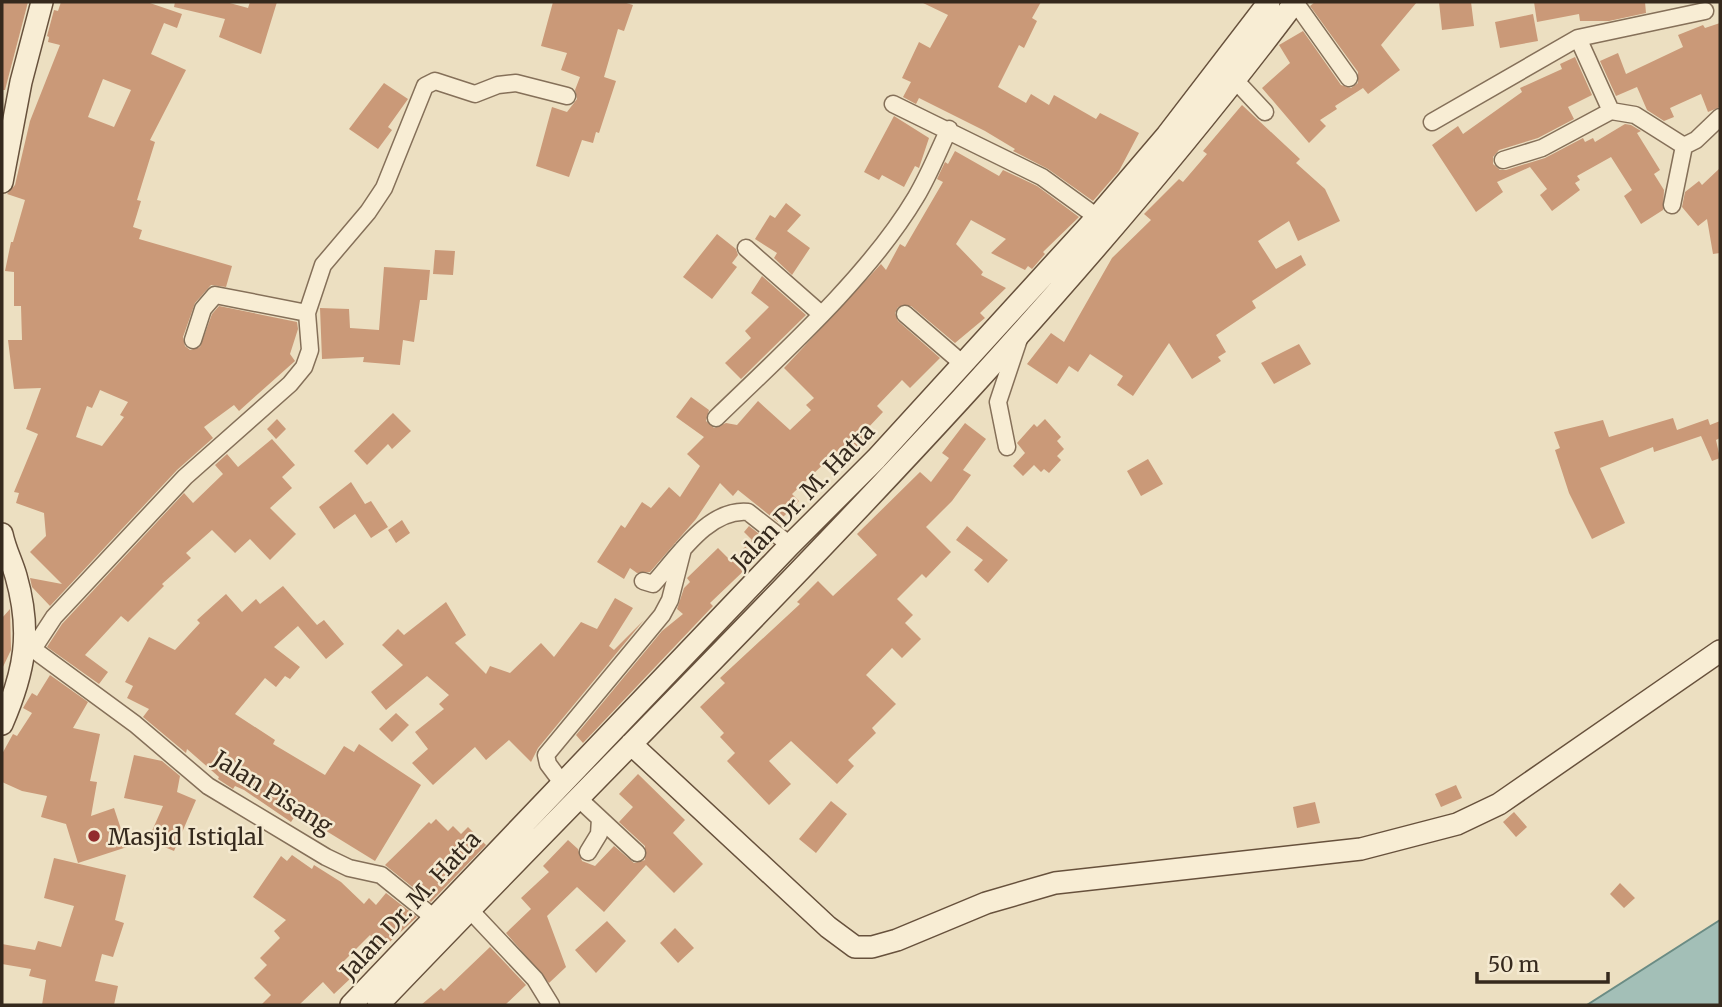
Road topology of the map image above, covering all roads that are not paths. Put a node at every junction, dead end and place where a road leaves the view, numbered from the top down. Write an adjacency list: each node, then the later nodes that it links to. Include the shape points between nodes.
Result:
1 (42, 2): 16 (main road)
2 (1295, 2): 7 (main road, Jalan Dr. M. Hatta); 8 (street)
3 (1260, 5): 6 (main road, Jalan Dr. M. Hatta)
4 (1705, 11): 5 (street)
5 (1578, 38): 11 (street); 14 (street)
6 (1222, 63): 7 (main road); 21 (main road, Jalan Dr. M. Hatta)
7 (1238, 78): 12 (street); 26 (main road, Jalan Dr. M. Hatta, via 1097,250)
8 (1349, 78)
9 (567, 96): 23 (street, via 516,83 475,94 429,83 384,188 323,265)
10 (893, 104): 15 (street)
11 (1611, 111): 17 (street, via 1635,115); 18 (street, via 1542,148)
12 (1265, 112)
13 (1720, 117): 17 (street)
14 (1432, 122)
15 (949, 129): 21 (street, via 1042,177); 24 (street, via 916,196 892,232)
16 (6, 141): 19 (main road)
17 (1684, 146): 20 (street)
18 (1503, 160)
19 (2, 182)
20 (1672, 205)
21 (1097, 218): 28 (main road, Jalan Dr. M. Hatta)
22 (746, 248): 24 (street)
23 (307, 313): 27 (street, via 215,295 203,309); 35 (street, via 310,350 290,384 185,477)
24 (821, 314): 29 (street)
25 (905, 314): 28 (street)
26 (1021, 334): 30 (street, via 998,402); 38 (main road, Jalan Dr. M. Hatta)
27 (193, 340)
28 (963, 364): 32 (main road, Jalan Dr. M. Hatta)
29 (716, 418)
30 (1007, 447)
31 (2, 534): 35 (main road, via 16,576)
32 (790, 545): 33 (street, via 759,518 740,511 714,523); 39 (main road, Jalan Dr. M. Hatta)
33 (683, 549): 34 (street, via 653,584); 39 (street, via 662,615 546,755)
34 (643, 581)
35 (29, 646): 37 (main road); 44 (street, Jalan Pisang, via 135,724 208,786 326,857 381,875)
36 (1720, 651): 38 (main road, via 1499,804 1457,824 1361,849 1055,883 986,903 872,947 855,947 828,927)
37 (2, 724)
38 (631, 744): 39 (main road, Jalan Dr. M. Hatta)
39 (570, 791): 40 (street); 43 (main road, Jalan Dr. M. Hatta); 44 (main road, Jalan Dr. M. Hatta)
40 (600, 819): 41 (street); 42 (street)
41 (588, 852)
42 (637, 853)
43 (469, 909): 46 (main road, Jalan Dr. M. Hatta); 47 (street, via 535,979)
44 (433, 917): 45 (main road, Jalan Dr. M. Hatta)
45 (351, 1005)
46 (377, 1005)
47 (551, 1005)

